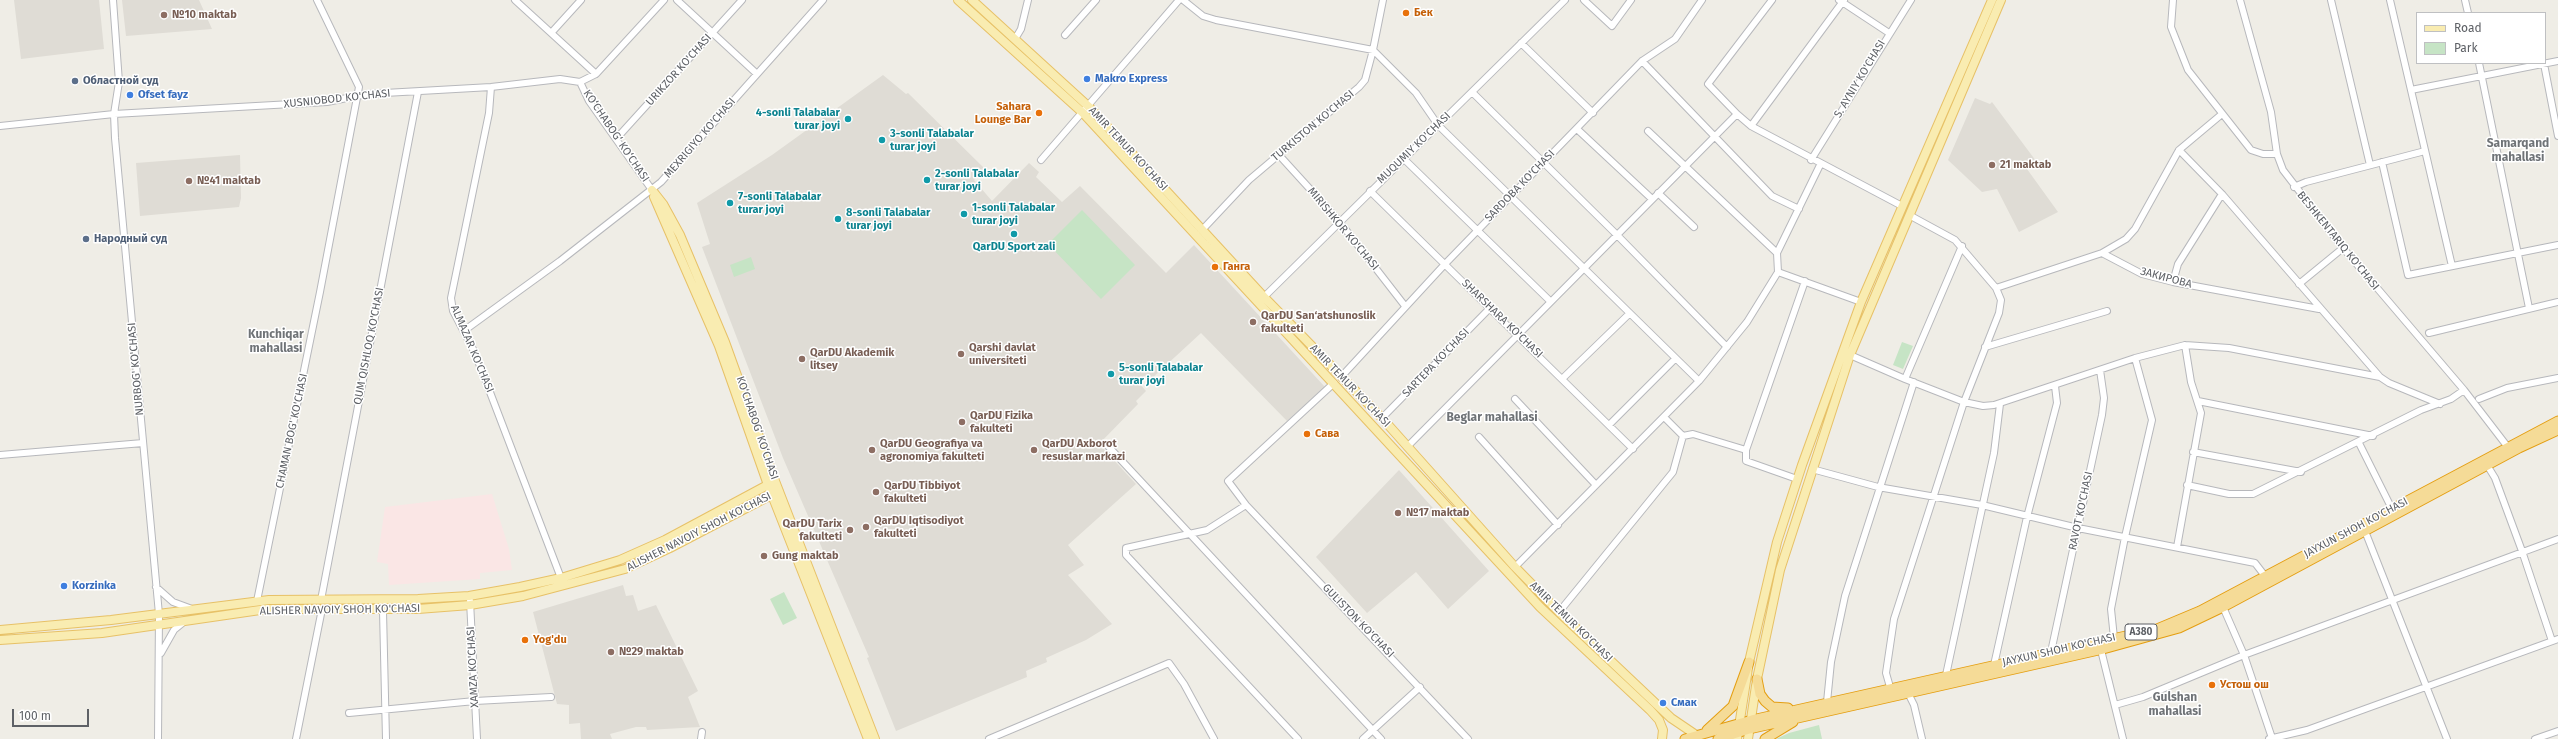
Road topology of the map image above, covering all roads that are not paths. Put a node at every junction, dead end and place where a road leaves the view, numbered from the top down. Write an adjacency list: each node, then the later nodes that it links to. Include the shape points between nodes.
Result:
1 (113, 0): 55 (street, NURBOG' KO'CHASI, via 120,82)
2 (317, 0): 52 (street, CHAMAN BOG' KO'CHASI, via 359,87)
3 (515, 0): 32 (street)
4 (581, 0): 32 (street)
5 (664, 0): 44 (street)
6 (677, 0): 33 (street)
7 (742, 0): 33 (street, URIKZOR KO'CHASI)
8 (823, 0): 45 (street, MEXRIGIYO KO'CHASI)
9 (958, 0): 53 (main road, AMIR TEMUR KO'CHASI)
10 (972, 0): 36 (main road, AMIR TEMUR KO'CHASI)
11 (1028, 0): 36 (street, via 1021,29)
12 (1096, 0): 35 (street)
13 (1179, 0): 53 (street)
14 (1183, 0): 38 (street, via 1203,16 1216,20)
15 (1383, 0): 38 (street, TURKISTON KO'CHASI)
16 (1565, 0): 37 (street, MUQUMIY KO'CHASI)
17 (1584, 0): 18 (street, via 1612,26)
18 (1631, 0)
19 (1702, 0): 39 (street, SARDOBA KO'CHASI, via 1675,39)
20 (1772, 0): 56 (street, via 1708,84)
21 (1911, 0): 34 (street, S. AYNIY KO'CHASI)
22 (1992, 0): 31 (main road)
23 (2001, 0): 31 (main road)
24 (2173, 0): 57 (street, via 2171,27 2188,70)
25 (2240, 0): 68 (street, BESHKENTARIQ KO'CHASI, via 2271,112)
26 (2332, 0): 76 (street)
27 (2390, 0): 49 (street)
28 (2466, 0): 30 (street)
29 (1842, 1): 34 (street); 60 (street)
30 (2468, 12)
31 (1987, 21): 85 (main road); 87 (main road)
32 (552, 32): 44 (street)
33 (713, 33): 45 (street); 65 (street, URIKZOR KO'CHASI)
34 (1889, 33): 72 (street, S. AYNIY KO'CHASI)
35 (1065, 35)
36 (1014, 39): 53 (main road, AMIR TEMUR KO'CHASI)
37 (1521, 42): 51 (street, MUQUMIY KO'CHASI); 54 (street)
38 (1373, 50): 58 (street, via 1416,93); 69 (street, TURKISTON KO'CHASI, via 1365,80 1359,87)
39 (1642, 61): 54 (street, SARDOBA KO'CHASI); 63 (street)
40 (2558, 61): 43 (street)
41 (2479, 64): 46 (street)
42 (2544, 64): 46 (street); 64 (street)
43 (2546, 64)
44 (596, 74): 47 (street)
45 (757, 74): 79 (street, MEXRIGIYO KO'CHASI)
46 (2482, 75): 49 (street); 98 (street)
47 (580, 82): 48 (street, XUSNIOBOD KO'CHASI, via 560,79); 65 (street, KO‘CHABOG‘ KO‘CHASI)
48 (491, 87): 50 (street, XUSNIOBOD KO'CHASI); 118 (street, ALMAZAR KO'CHASI, via 489,113 451,298 453,311)
49 (2411, 90): 67 (street)
50 (418, 92): 52 (street, XUSNIOBOD KO'CHASI); 190 (street, QUM QISHLOQ KO'CHASI)
51 (1472, 92): 58 (street, MUQUMIY KO'CHASI); 73 (street)
52 (357, 96): 55 (street, XUSNIOBOD KO'CHASI, via 327,102); 191 (street, CHAMAN BOG' KO'CHASI)
53 (1086, 110): 71 (street); 90 (main road, AMIR TEMUR KO'CHASI); 136 (main road, AMIR TEMUR KO'CHASI)
54 (1593, 113): 61 (street, SARDOBA KO'CHASI)
55 (114, 114): 59 (street, XUSNIOBOD KO'CHASI); 153 (street, NURBOG' KO'CHASI)
56 (1737, 114): 60 (street); 63 (street)
57 (2222, 114): 66 (street); 68 (street, via 2252,150 2263,154)
58 (1438, 125): 70 (street, MUQUMIY KO'CHASI); 83 (street)
59 (0, 126)
60 (1751, 126): 72 (street)
61 (1577, 129): 73 (street, SARDOBA KO'CHASI); 84 (street)
62 (1648, 131): 77 (street)
63 (1715, 136): 77 (street); 86 (street, via 1772,196)
64 (2558, 136)
65 (616, 140): 79 (street, KO‘CHABOG‘ KO‘CHASI)
66 (2179, 150): 82 (street); 97 (street, via 2135,229 2126,239)
67 (2426, 151): 74 (street); 100 (street)
68 (2277, 154): 78 (street, BESHKENTARIQ KO'CHASI)
69 (1279, 155): 88 (street, MIRISHKOR KO'CHASI); 90 (street, TURKISTON KO'CHASI, via 1249,180)
70 (1404, 159): 80 (street, MUQUMIY KO'CHASI); 91 (street)
71 (1041, 160)
72 (1811, 160): 75 (street)
73 (1543, 162): 83 (street, SARDOBA KO'CHASI); 92 (street)
74 (2382, 162): 76 (street); 100 (street, via 2408,276)
75 (1820, 165): 85 (street); 86 (street)
76 (2370, 165): 78 (street)
77 (1683, 166): 81 (street); 96 (street)
78 (2294, 187): 95 (street, BESHKENTARIQ KO'CHASI)
79 (652, 190): 118 (street, MEXRIGIYO KO'CHASI); 166 (main road, KO‘CHABOG‘ KO‘CHASI, via 680,235 738,374)
80 (1370, 191): 88 (street, MUQUMIY KO'CHASI); 99 (street, SHARSHARA KO'CHASI)
81 (1658, 193): 84 (street); 89 (street)
82 (2222, 194): 104 (street, via 2178,264); 105 (street)
83 (1510, 196): 91 (street, SARDOBA KO'CHASI); 101 (street)
84 (1652, 200): 92 (street)
85 (1902, 206): 109 (main road)
86 (1799, 209): 96 (street)
87 (1909, 214): 94 (street); 119 (main road)
88 (1339, 221): 107 (street, MUQUMIY KO'CHASI); 111 (street, MIRISHKOR KO'CHASI)
89 (1694, 227)
90 (1203, 229): 107 (main road, AMIR TEMUR KO'CHASI)
91 (1478, 230): 99 (street, SARDOBA KO'CHASI); 108 (street)
92 (1617, 234): 101 (street); 123 (street)
93 (2558, 245): 98 (street)
94 (1962, 246): 106 (street); 133 (street)
95 (2343, 248): 105 (street); 138 (street, BESHKENTARIQ KO'CHASI)
96 (1777, 253): 102 (street)
97 (2102, 253): 104 (street, ЗАКИРОВА, via 2142,274); 106 (street)
98 (2519, 254): 100 (street); 113 (street)
99 (1445, 264): 111 (street, SARDOBA KO'CHASI); 112 (street, SHARSHARA KO'CHASI)
100 (2452, 266)
101 (1584, 267): 108 (street); 116 (street)
102 (1778, 272): 103 (street); 123 (street, via 1747,322)
103 (1805, 281): 109 (street); 159 (street)
104 (2173, 282): 114 (street, ЗАКИРОВА)
105 (2299, 284): 114 (street)
106 (1996, 288): 124 (street, via 2001,300 1999,313)
107 (1264, 297): 129 (main road, AMIR TEMUR KO'CHASI)
108 (1550, 302): 121 (street)
109 (1861, 302): 117 (main road)
110 (2558, 302): 113 (street)
111 (1405, 306): 129 (street, SARDOBA KO'CHASI)
112 (1490, 308): 121 (street, SHARSHARA KO'CHASI); 146 (street, SARTEPA KO'CHASI)
113 (2529, 308): 120 (street)
114 (2320, 309): 130 (street)
115 (2107, 311): 124 (street)
116 (1629, 314): 127 (street); 131 (street)
117 (1851, 327): 119 (main road); 165 (main road)
118 (465, 330): 186 (street, ALMAZAR KO'CHASI)
119 (1859, 330): 125 (main road)
120 (2429, 333)
121 (1519, 335): 131 (street, SHARSHARA KO'CHASI); 157 (street)
122 (2185, 345): 126 (street); 130 (street, via 2229,348); 141 (street, via 2191,382)
123 (1727, 347): 134 (street)
124 (1985, 347): 142 (street)
125 (1850, 355): 133 (street); 163 (main road)
126 (2135, 358): 128 (street); 180 (street, via 2152,420)
127 (1675, 359): 134 (street); 148 (street)
128 (2100, 370): 137 (street); 177 (street, RAVOT KO'CHASI, via 2104,398 2102,415)
129 (1341, 377): 136 (main road); 146 (main road, AMIR TEMUR KO'CHASI)
130 (2380, 377): 144 (street)
131 (1563, 378): 148 (street, SHARSHARA KO'CHASI)
132 (2558, 378): 140 (street, via 2507,388)
133 (1905, 379): 135 (street)
134 (1699, 381): 145 (street)
135 (1914, 382): 142 (street); 169 (street)
136 (1334, 383): 172 (street, GULISTON KO'CHASI, via 1228,481); 243 (main road, AMIR TEMUR KO'CHASI, via 1540,607 1650,710 1659,720 1663,730)
137 (2055, 386): 143 (street); 175 (street, via 2057,403)
138 (2464, 390): 144 (street); 156 (street, BESHKENTARIQ KO'CHASI)
139 (1515, 399): 167 (street)
140 (2479, 399)
141 (2198, 401): 151 (street); 160 (street, via 2201,413)
142 (1964, 402): 143 (street, via 1983,406); 171 (street)
143 (2000, 404): 173 (street, via 1994,453)
144 (2440, 404): 151 (street, via 2421,410)
145 (1664, 417): 150 (street); 158 (street)
146 (1382, 418): 157 (main road, AMIR TEMUR KO'CHASI)
147 (2558, 421): 156 (highway, JAYXUN SHOH KO'CHASI / A380)
148 (1609, 425): 158 (street, SHARSHARA KO'CHASI)
149 (2558, 430): 162 (highway, JAYXUN SHOH KO'CHASI / A380)
150 (1683, 436): 159 (street, via 1693,434); 197 (street, via 1673,472)
151 (2373, 436): 154 (street)
152 (1479, 437): 176 (street)
153 (143, 443): 161 (street); 187 (street, NURBOG' KO'CHASI)
154 (2359, 443): 164 (street); 174 (street)
155 (1107, 445): 179 (street)
156 (2507, 446): 174 (highway, JAYXUN SHOH KO'CHASI / A380)
157 (1408, 447): 184 (main road, AMIR TEMUR KO'CHASI)
158 (1633, 449): 167 (street)
159 (1746, 450): 165 (street, via 1746,461)
160 (2193, 452): 164 (street); 168 (street)
161 (0, 455)
162 (2487, 465): 178 (highway, JAYXUN SHOH KO'CHASI / A380); 183 (street, via 2495,478)
163 (1812, 469): 169 (street); 212 (main road, via 1780,570)
164 (2301, 472): 168 (street, via 2253,494 2229,494)
165 (1797, 479): 209 (main road, via 1777,542)
166 (772, 483): 170 (main road, KO‘CHABOG‘ KO‘CHASI); 186 (main road, ALISHER NAVOIY SHOH KO'CHASI, via 651,547 620,560)
167 (1596, 485): 176 (street)
168 (2187, 485): 182 (street)
169 (1878, 487): 171 (street); 219 (street, via 1844,596 1831,662)
170 (776, 493): 192 (main road, ALISHER NAVOIY SHOH KO'CHASI, via 625,570 554,590); 235 (main road, KO‘CHABOG‘ KO‘CHASI); 236 (main road, KO‘CHABOG‘ KO‘CHASI)
171 (1933, 498): 173 (street); 215 (street, via 1894,619 1886,673)
172 (1246, 505): 179 (street, via 1207,530); 213 (street, GULISTON KO'CHASI)
173 (1982, 505): 175 (street); 211 (street)
174 (2392, 509): 185 (highway, JAYXUN SHOH KO'CHASI / A380)
175 (2027, 516): 177 (street); 210 (street)
176 (1558, 525): 184 (street)
177 (2078, 528): 180 (street); 206 (street, RAVOT KO'CHASI)
178 (2365, 531): 189 (street); 193 (highway, JAYXUN SHOH KO'CHASI / A380)
179 (1191, 534): 225 (street); 239 (street, via 1126,548 1126,555)
180 (2125, 537): 182 (street); 202 (street, via 2111,608)
181 (2558, 539): 183 (street)
182 (2177, 547): 185 (street, via 2255,563)
183 (2522, 551): 189 (street); 204 (street)
184 (1515, 567): 197 (main road, AMIR TEMUR KO'CHASI)
185 (2265, 576): 202 (highway, JAYXUN SHOH KO'CHASI / A380, via 2183,619 2157,629)
186 (561, 578): 188 (main road, ALISHER NAVOIY SHOH KO'CHASI)
187 (156, 587): 194 (street, via 173,602); 198 (street, NURBOG' KO'CHASI)
188 (469, 596): 190 (main road, ALISHER NAVOIY SHOH KO'CHASI); 192 (street, XAMZA KO'CHASI)
189 (2394, 599): 208 (street); 214 (street)
190 (321, 600): 191 (main road, ALISHER NAVOIY SHOH KO'CHASI)
191 (257, 601): 194 (main road, ALISHER NAVOIY SHOH KO'CHASI)
192 (470, 605): 196 (main road, ALISHER NAVOIY SHOH KO'CHASI); 218 (street, XAMZA KO'CHASI)
193 (2223, 607): 205 (highway, JAYXUN SHOH KO'CHASI / A380, via 2159,635); 208 (street)
194 (193, 609): 198 (main road, ALISHER NAVOIY SHOH KO'CHASI)
195 (322, 609): 196 (main road, ALISHER NAVOIY SHOH KO'CHASI); 199 (main road, ALISHER NAVOIY SHOH KO'CHASI, via 267,609); 232 (street)
196 (383, 611): 221 (street)
197 (1559, 612): 229 (main road, AMIR TEMUR KO'CHASI, via 1671,718)
198 (159, 614): 200 (street, NURBOG' KO'CHASI); 201 (main road, ALISHER NAVOIY SHOH KO'CHASI)
199 (184, 620): 200 (main road, ALISHER NAVOIY SHOH KO'CHASI); 207 (street, via 174,630)
200 (159, 624): 203 (main road, ALISHER NAVOIY SHOH KO'CHASI, via 102,633); 207 (street, NURBOG' KO'CHASI)
201 (0, 630)
202 (2114, 638): 206 (highway, JAYXUN SHOH KO'CHASI / A380)
203 (0, 640)
204 (2555, 640): 214 (street)
205 (2101, 650): 216 (highway, JAYXUN SHOH KO'CHASI / A380); 220 (street)
206 (2051, 652): 210 (highway, JAYXUN SHOH KO'CHASI / A380)
207 (160, 654): 231 (street, NURBOG' KO'CHASI)
208 (2244, 655): 220 (street, via 2150,694); 230 (street)
209 (1749, 662): 227 (highway, via 1733,706); 228 (main road)
210 (1994, 665): 211 (highway, JAYXUN SHOH KO'CHASI / A380)
211 (1946, 675): 215 (highway, JAYXUN SHOH KO'CHASI / A380)
212 (1757, 679): 223 (highway, via 1760,694 1772,707); 224 (main road)
213 (1420, 687): 225 (street); 242 (street, GULISTON KO'CHASI)
214 (2427, 687): 230 (street, via 2307,730); 250 (street)
215 (1890, 688): 219 (highway, JAYXUN SHOH KO'CHASI / A380)
216 (1908, 694): 223 (highway, JAYXUN SHOH KO'CHASI / A380); 248 (street, via 1914,705)
217 (551, 697): 218 (street)
218 (475, 701): 221 (street); 234 (street, XAMZA KO'CHASI)
219 (1827, 702): 223 (highway, JAYXUN SHOH KO'CHASI / A380)
220 (2115, 705): 249 (street)
221 (384, 708): 222 (street); 233 (street)
222 (349, 713)
223 (1802, 713): 224 (highway, JAYXUN SHOH KO'CHASI / A380); 247 (highway)
224 (1750, 724): 228 (highway, JAYXUN SHOH KO'CHASI / A380); 246 (main road)
225 (1372, 730): 240 (street); 241 (street)
226 (2558, 731): 251 (street)
227 (1706, 732): 228 (highway, JAYXUN SHOH KO'CHASI / A380); 229 (highway, JAYXUN SHOH KO'CHASI / A380)
228 (1738, 732): 245 (highway, JAYXUN SHOH KO'CHASI / A380)
229 (1696, 735): 244 (highway, JAYXUN SHOH KO'CHASI / A380)
230 (2271, 738)
231 (158, 739)
232 (296, 739)
233 (386, 739)
234 (477, 739)
235 (868, 739)
236 (876, 739)
237 (989, 739): 238 (street, via 1169,664 1184,684)
238 (1214, 739)
239 (1298, 739)
240 (1363, 739)
241 (1381, 739)
242 (1468, 739)
243 (1662, 739)
244 (1686, 739)
245 (1718, 739)
246 (1748, 739)
247 (1765, 739)
248 (1922, 739)
249 (2123, 739)
250 (2447, 739)
251 (2535, 739)

